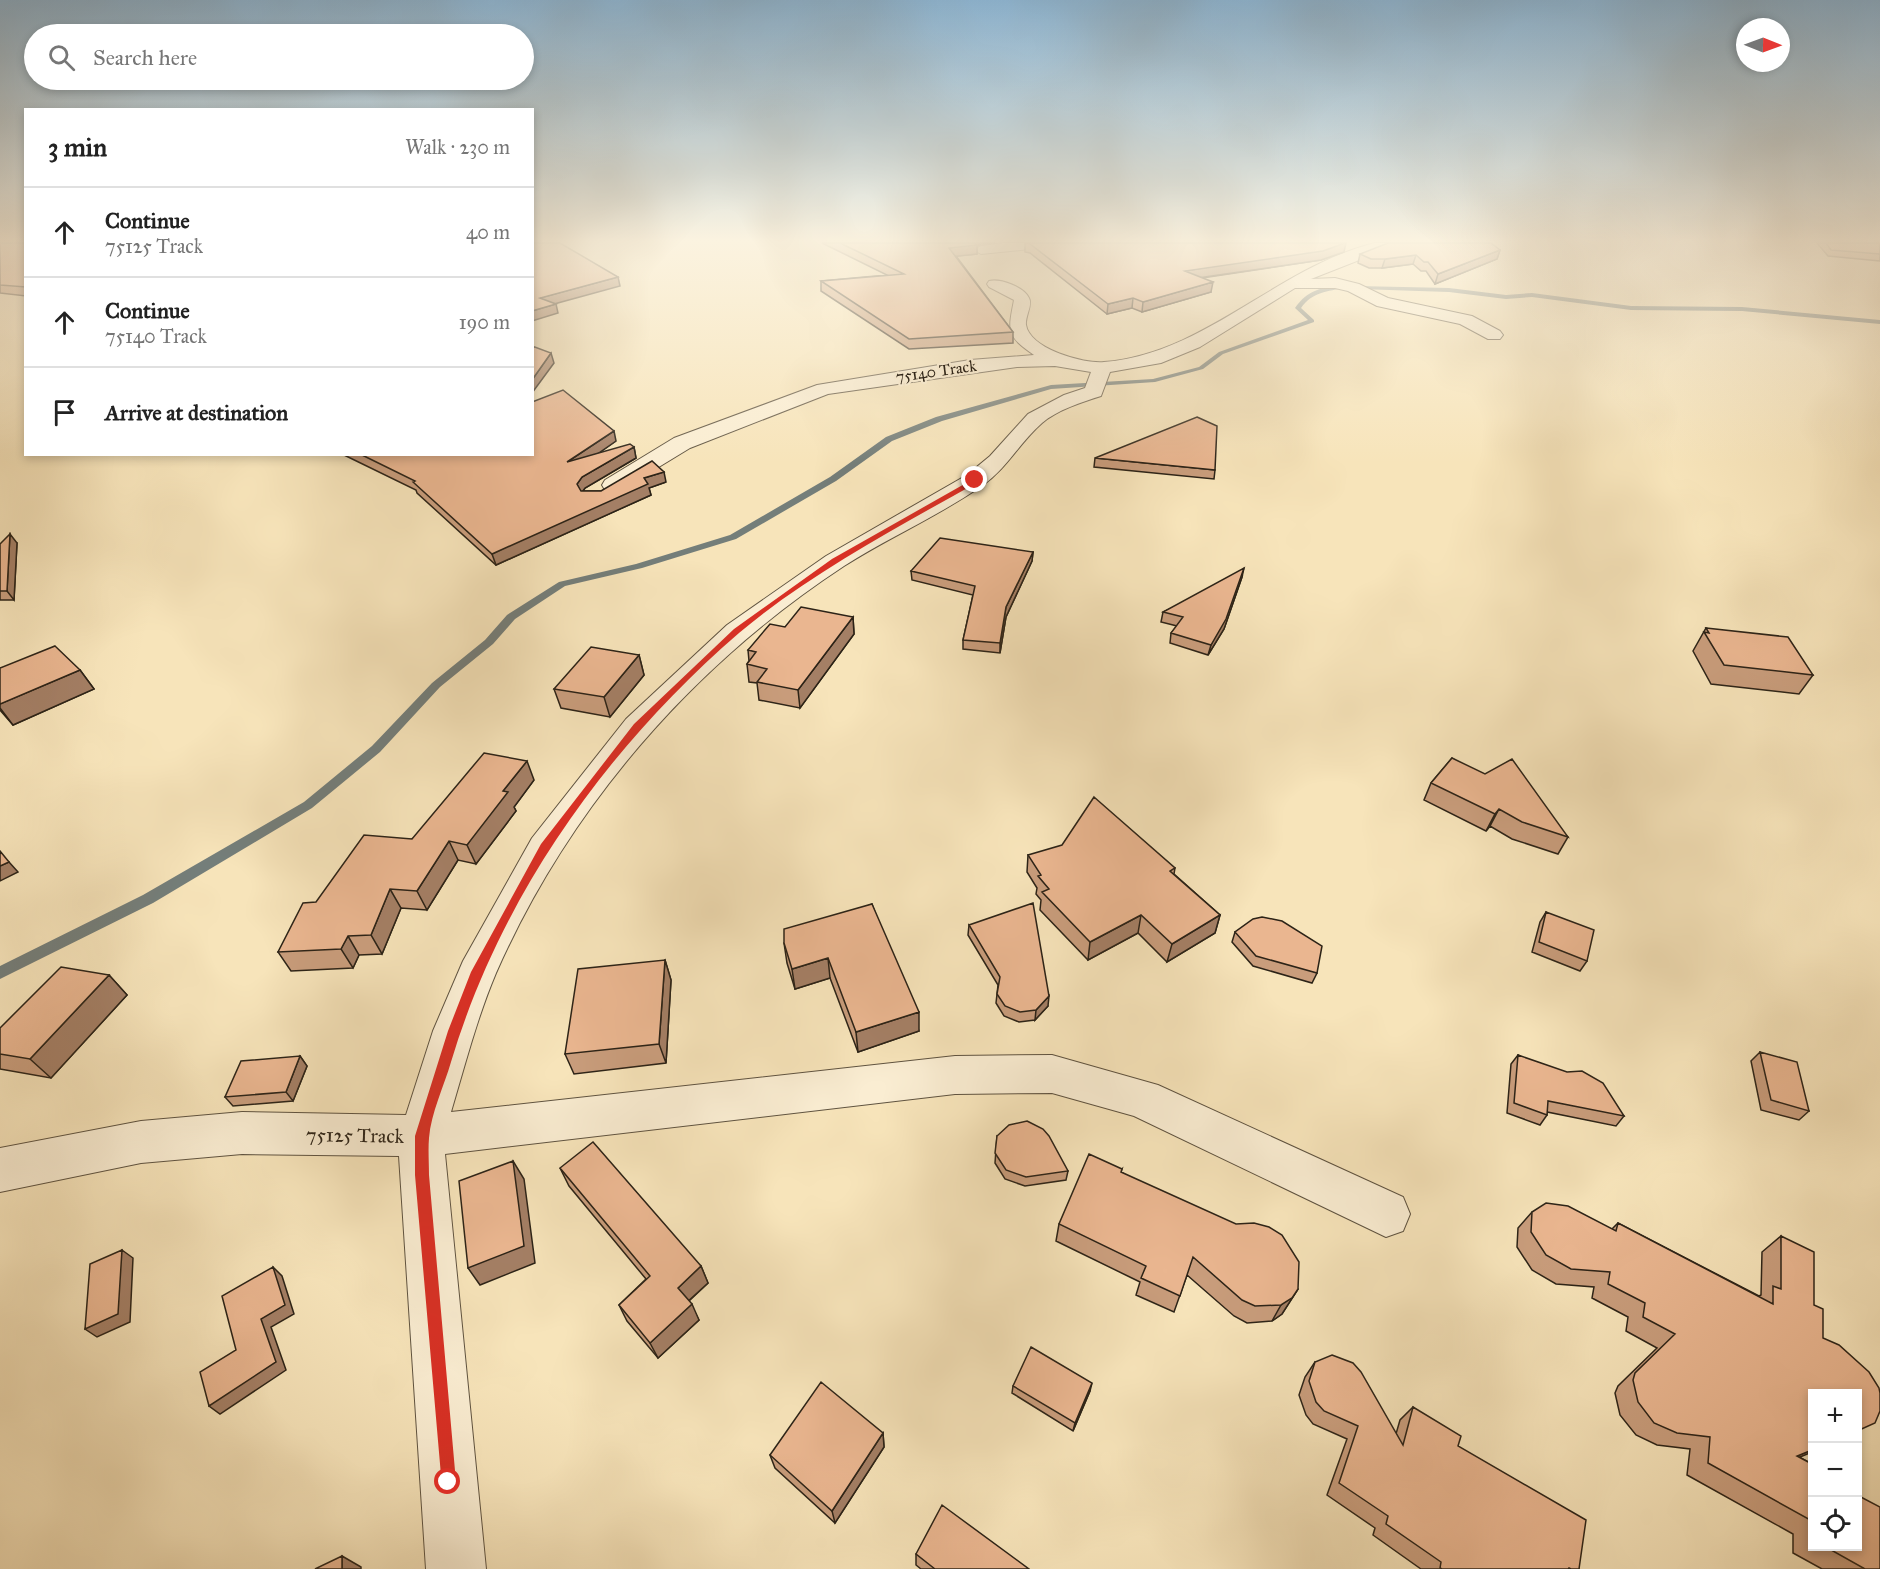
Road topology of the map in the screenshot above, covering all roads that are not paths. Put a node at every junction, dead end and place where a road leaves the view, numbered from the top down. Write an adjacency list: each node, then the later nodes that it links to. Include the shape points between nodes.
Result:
1 (1018, 316): 5 (street, via 1022,334)
2 (1237, 316): 6 (street, via 1194,343)
3 (1449, 316): 4 (street, via 1467,320)
4 (1494, 335)
5 (1055, 360): 6 (street, 75140 Track); 7 (street, 75140 Track, via 970,366 824,389 682,444)
6 (1098, 380): 8 (street, via 1035,418 998,461 975,480 835,561 737,631 637,726 544,847 515,898 477,972)
7 (594, 495)
8 (422, 1136): 9 (street, 75125 Track, via 242,1133 141,1142); 10 (street, via 955,1075 1052,1074 1143,1099); 11 (street, 75125 Track)
9 (0, 1170)
10 (1386, 1214)
11 (456, 1569)

